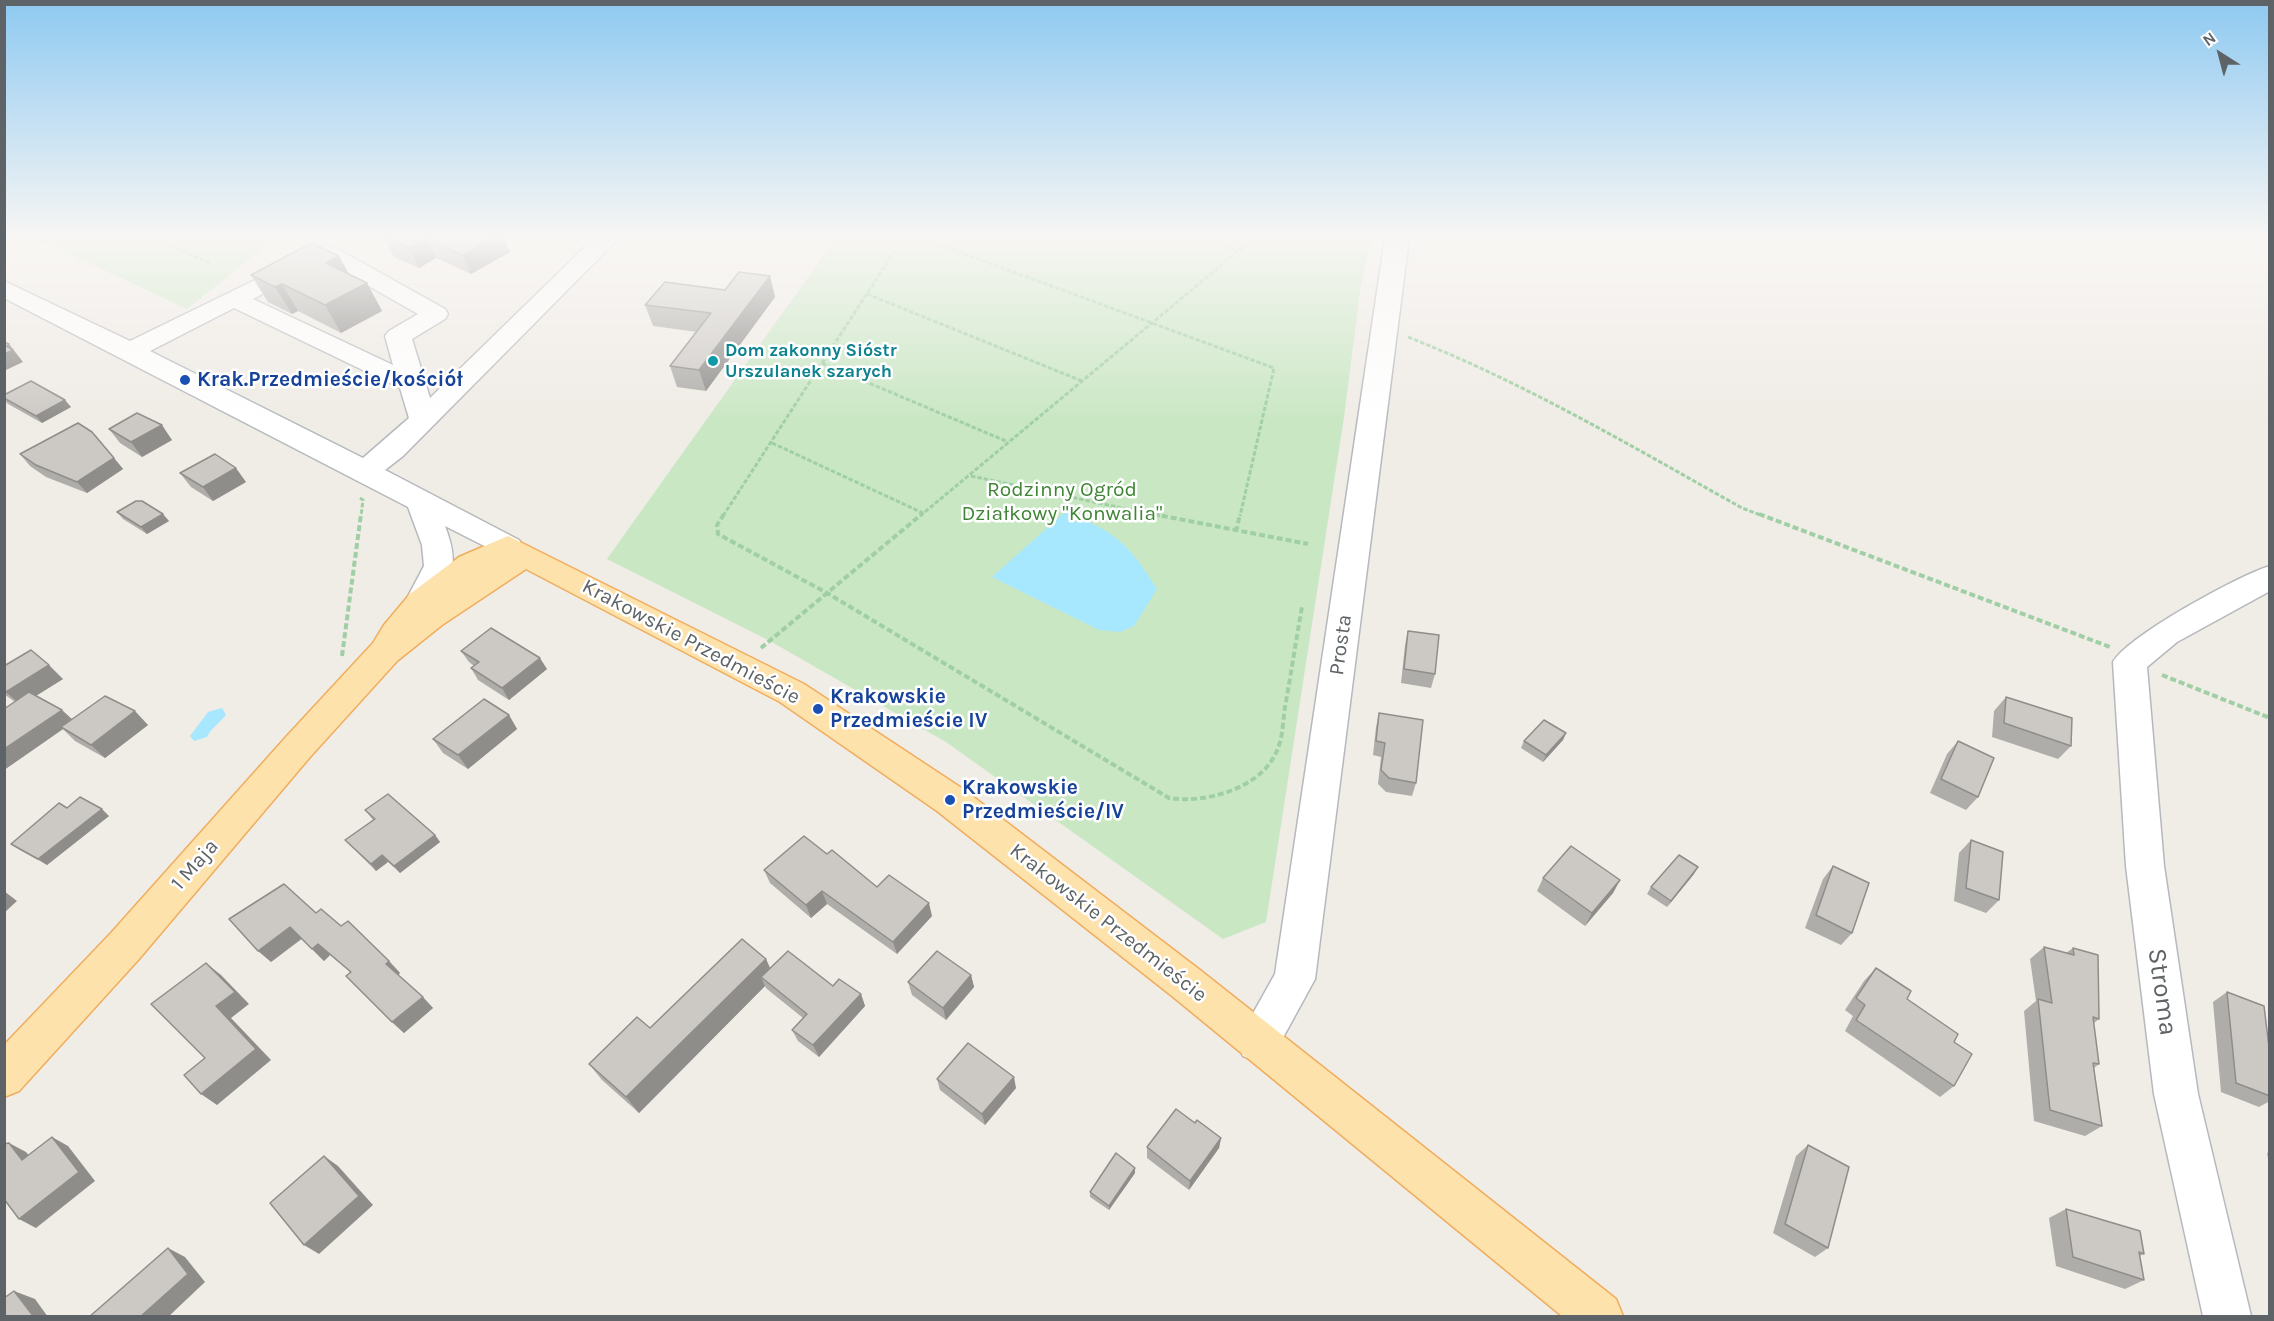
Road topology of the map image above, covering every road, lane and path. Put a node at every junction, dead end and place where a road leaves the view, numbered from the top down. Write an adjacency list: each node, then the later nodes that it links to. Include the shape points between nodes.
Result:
1 (27, 300): 13 (street, Krakowskie Przedmieście)
2 (231, 300): 13 (street)
3 (237, 300): 16 (street)
4 (414, 300): 16 (street, via 435,314 398,336)
5 (545, 300): 17 (street)
6 (863, 300): 14 (path)
7 (881, 300): 15 (path)
8 (1090, 300): 11 (path)
9 (1181, 300): 11 (path)
10 (1388, 300): 12 (street, Prosta)
11 (1154, 323): 15 (path); 24 (path, via 1274,368)
12 (1384, 330): 34 (path, via 1451,354 1549,401 1742,508 1869,558 2008,606); 36 (street, Prosta, via 1295,980)
13 (129, 352): 21 (street, Krakowskie Przedmieście)
14 (822, 363): 18 (path); 19 (path)
15 (1082, 381): 18 (path)
16 (413, 384): 17 (street)
17 (423, 420): 21 (street)
18 (1008, 442): 20 (path)
19 (772, 443): 23 (path); 28 (path, via 717,525 718,534)
20 (970, 476): 23 (path); 24 (path)
21 (360, 482): 22 (street, Krakowskie Przedmieście); 33 (path, via 363,500)
22 (421, 502): 26 (street, Krakowskie Przedmieście); 29 (street, 1 Maja, via 437,545 439,566)
23 (925, 514): 28 (path)
24 (1236, 532): 25 (path)
25 (1308, 544)
26 (516, 551): 29 (main road, 1 Maja, via 458,570); 32 (main road, 1 Maja); 36 (main road, Krakowskie Przedmieście, via 741,665 818,709 950,800)
27 (2270, 577): 34 (street, via 2166,634)
28 (827, 593): 30 (path, via 1169,798 1188,801 1206,799 1258,776 1278,749); 31 (path)
29 (420, 602): 32 (main road, 1 Maja, via 397,628)
30 (1302, 607)
31 (760, 650)
32 (385, 652): 37 (main road, 1 Maja, via 125,946)
33 (342, 657)
34 (2133, 660): 35 (path); 39 (street, Stroma, via 2145,866 2176,1094)
35 (2270, 718)
36 (1258, 1042): 38 (main road, Krakowskie Przedmieście)
37 (4, 1076)
38 (1599, 1317)
39 (2227, 1317)

